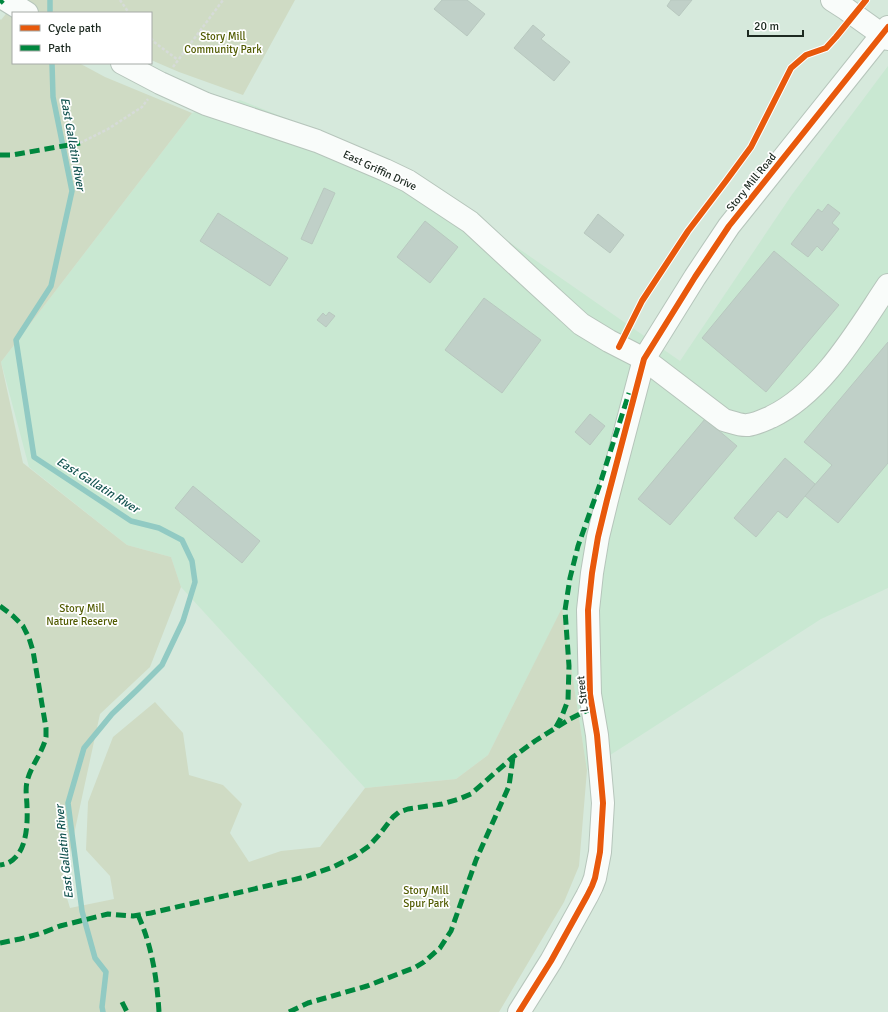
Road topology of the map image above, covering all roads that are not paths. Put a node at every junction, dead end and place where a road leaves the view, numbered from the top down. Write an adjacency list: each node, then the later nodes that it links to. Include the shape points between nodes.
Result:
1 (6, 0): 3 (street)
2 (832, 0): 4 (street)
3 (25, 12)
4 (886, 34): 7 (street, Story Mill Road, via 729,226)
5 (124, 64): 7 (street, East Griffin Drive, via 206,104 316,141 408,181 470,222 581,324)
6 (888, 285): 7 (street, East Griffin Drive, via 848,344 809,391 779,414 761,422 748,425 724,420)
7 (644, 360): 8 (street, L Street, via 598,537 588,610 590,694 604,803 600,852 595,878 587,896)
8 (519, 1012)

